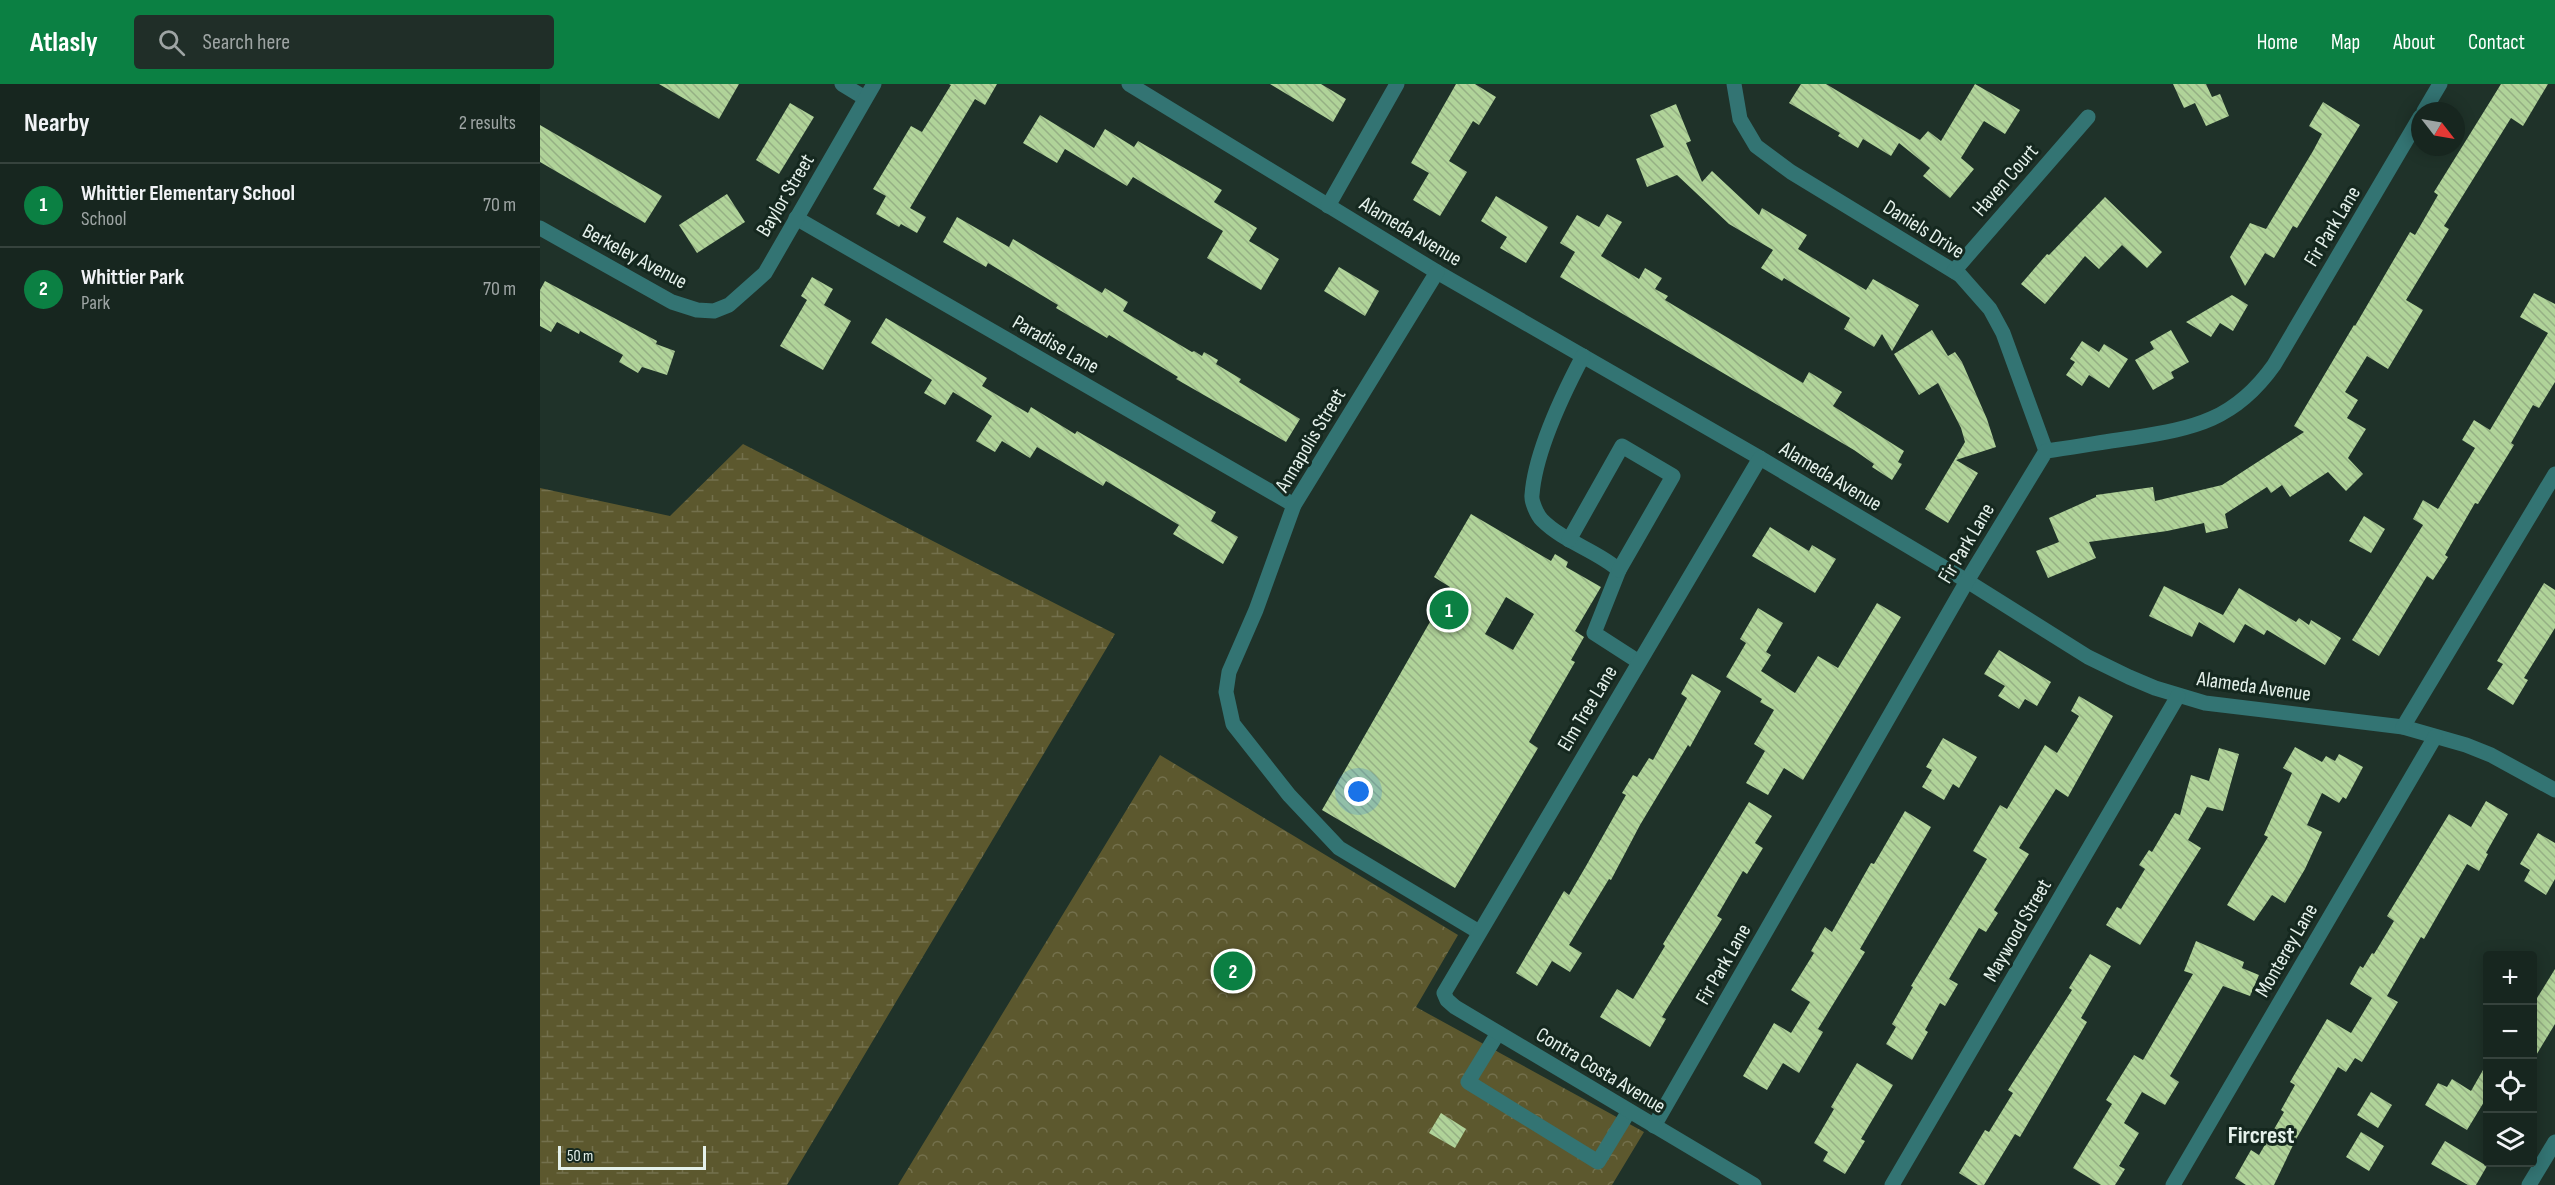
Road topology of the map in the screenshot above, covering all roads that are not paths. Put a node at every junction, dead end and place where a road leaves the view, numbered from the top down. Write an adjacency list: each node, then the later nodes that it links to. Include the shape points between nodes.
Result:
1 (842, 84): 7 (street)
2 (874, 84): 7 (street, Baylor Street)
3 (1129, 84): 11 (street, Alameda Avenue)
4 (1397, 84): 11 (street)
5 (1734, 84): 14 (street, Daniels Drive, via 1740,119 1756,146 1791,172)
6 (2440, 84): 8 (street)
7 (865, 98): 12 (street, Baylor Street)
8 (2429, 102)
9 (2088, 117): 14 (street, Haven Court)
10 (2411, 132): 18 (street, Fir Park Lane, via 2274,365 2249,394 2229,410 2181,430)
11 (1328, 206): 15 (street, Alameda Avenue)
12 (796, 218): 16 (street, Baylor Street, via 765,273 729,305); 21 (street, Paradise Lane)
13 (540, 228): 16 (street, Berkeley Avenue, via 672,302)
14 (1954, 271): 18 (street, Daniels Drive, via 1990,309 2003,333)
15 (1437, 272): 17 (street, Alameda Avenue); 21 (street, Annapolis Street)
16 (714, 311)
17 (1583, 356): 19 (street, Alameda Avenue); 22 (street, via 1563,394 1531,497 1540,519)
18 (2046, 451): 24 (street, Fir Park Lane)
19 (1760, 458): 24 (street, Alameda Avenue); 25 (street, Elm Tree Lane)
20 (2555, 474): 27 (street)
21 (1294, 505): 30 (street, Annapolis Street, via 1230,672 1226,692 1233,724 1289,795 1339,848)
22 (1569, 540): 23 (street, via 1607,559); 23 (street, via 1622,446 1673,476)
23 (1619, 570): 25 (street, via 1594,633)
24 (1967, 581): 26 (street, Alameda Avenue, via 2088,657); 34 (street, Fir Park Lane)
25 (1639, 662): 30 (street, Elm Tree Lane)
26 (2178, 696): 27 (street, Alameda Avenue); 37 (street, Maywood Street)
27 (2403, 727): 28 (street, Alameda Avenue)
28 (2435, 736): 29 (street, Alameda Avenue, via 2491,755); 38 (street, Monterey Lane)
29 (2555, 790)
30 (1479, 932): 31 (street, Elm Tree Lane)
31 (1450, 980): 32 (street, Contra Costa Avenue, via 1444,993 1449,1002)
32 (1498, 1033): 33 (street, Contra Costa Avenue); 33 (street, via 1468,1082 1598,1162)
33 (1629, 1111): 34 (street, Contra Costa Avenue)
34 (1654, 1126): 36 (street, Contra Costa Avenue)
35 (2555, 1142): 39 (street)
36 (1754, 1185)
37 (1892, 1185)
38 (2173, 1185)
39 (2529, 1185)

